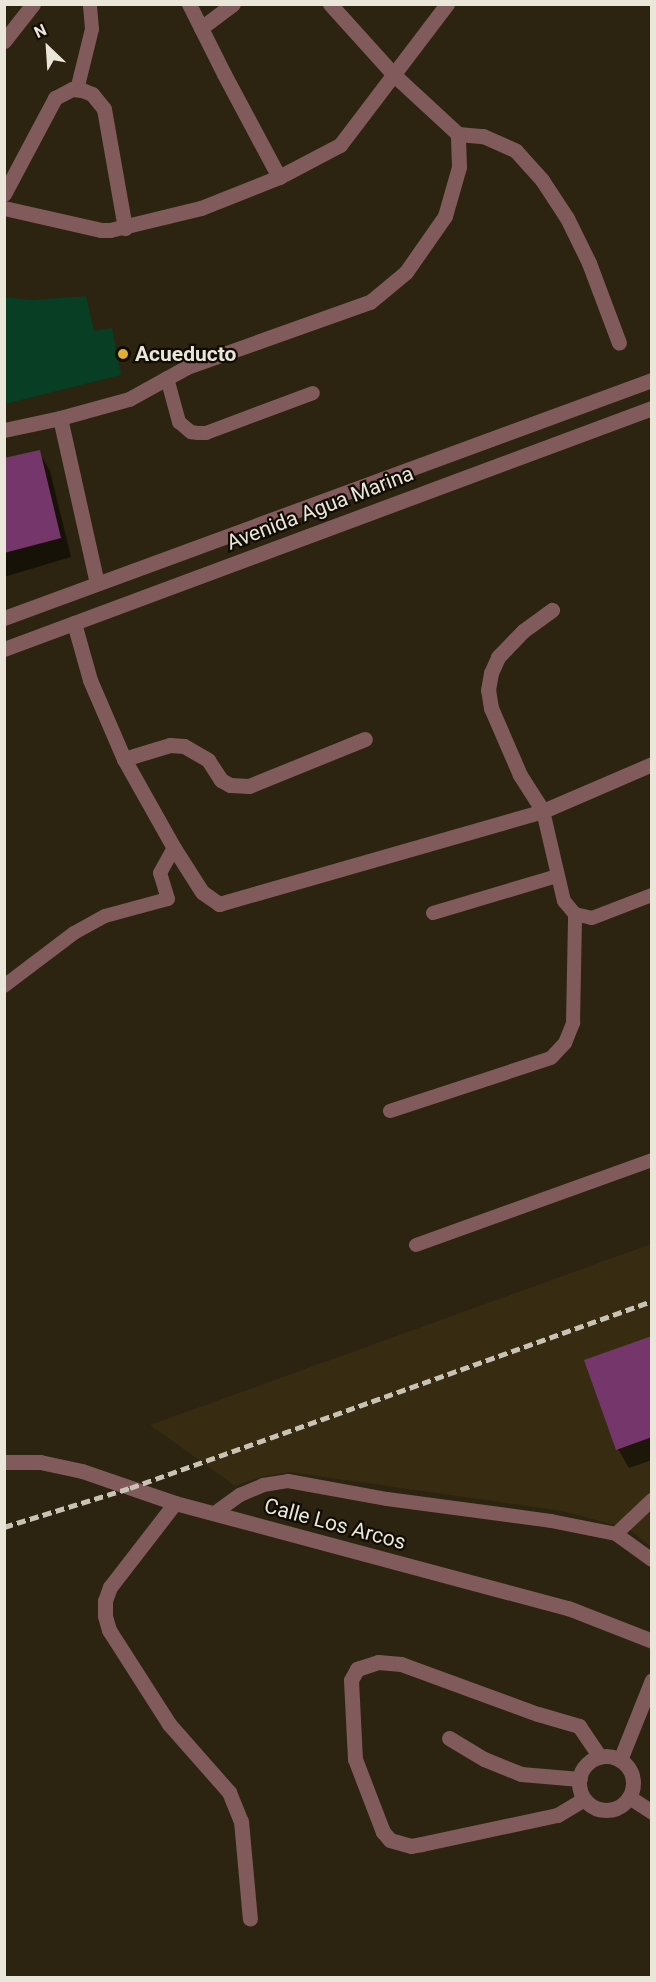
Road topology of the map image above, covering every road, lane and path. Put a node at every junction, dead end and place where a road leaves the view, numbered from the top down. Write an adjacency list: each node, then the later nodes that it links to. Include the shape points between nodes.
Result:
1 (33, 4): 8 (street)
2 (90, 4): 10 (lane, via 92,29)
3 (189, 4): 7 (street)
4 (233, 4): 7 (street)
5 (330, 4): 9 (street)
6 (447, 4): 9 (street)
7 (201, 28): 12 (street)
8 (4, 41)
9 (393, 74): 11 (street); 12 (street, via 340,145)
10 (77, 90): 13 (street, via 63,92 49,106); 15 (street, via 92,94 104,109)
11 (458, 134): 16 (street, via 483,136 516,151 542,180 567,218 589,263); 17 (street, via 459,167 445,216 406,272 370,302 187,367)
12 (279, 177): 15 (street, via 201,208)
13 (4, 194)
14 (4, 208): 15 (street, via 101,230)
15 (125, 228)
16 (619, 343)
17 (167, 378): 19 (lane, via 179,422 198,433); 21 (street, via 129,399)
18 (651, 380): 23 (street, Avenida Agua Marina)
19 (312, 393)
20 (651, 408): 26 (street, Avenida Agua Marina)
21 (60, 418): 22 (street); 23 (street)
22 (4, 430)
23 (97, 583): 25 (street, Avenida Agua Marina)
24 (552, 610): 31 (street, via 523,631 498,657 488,690 491,708 520,775)
25 (4, 618)
26 (74, 623): 27 (street, Avenida Agua Marina); 29 (street, via 90,680)
27 (4, 649)
28 (365, 739): 29 (street, via 249,786 230,785 221,780 208,760 184,746 170,745)
29 (124, 759): 32 (street)
30 (651, 764): 31 (street)
31 (543, 811): 32 (street, via 219,904 202,891); 33 (lane)
32 (174, 848): 37 (lane, via 160,873 168,899 94,921)
33 (557, 876): 35 (lane); 36 (lane, via 564,901)
34 (651, 895): 36 (lane, via 592,918)
35 (433, 913)
36 (575, 914): 38 (lane, via 573,1023 565,1042 551,1058)
37 (4, 986)
38 (390, 1111)
39 (651, 1160): 40 (lane)
40 (416, 1245)
41 (4, 1462): 43 (street, Calle Los Arcos, via 40,1462 82,1471)
42 (651, 1500): 45 (lane)
43 (176, 1503): 44 (street, Calle Los Arcos); 56 (street, via 110,1587 105,1616 109,1630 169,1724 229,1792 241,1821)
44 (215, 1513): 45 (lane, via 240,1495 263,1485 288,1481); 47 (street, Calle Los Arcos, via 568,1608)
45 (616, 1534): 46 (lane)
46 (651, 1560)
47 (651, 1641)
48 (651, 1680): 51 (street)
49 (449, 1738): 52 (street, via 484,1760 521,1774)
50 (600, 1757): 51 (street); 52 (street, via 583,1769); 54 (street, via 579,1726 401,1664 378,1662 357,1669 351,1680 355,1759 383,1832 390,1840 411,1846 422,1844 557,1815)
51 (620, 1760): 53 (street, via 633,1777)
52 (580, 1779): 54 (street)
53 (629, 1797): 54 (street, via 613,1809 592,1806); 55 (street)
54 (584, 1799)
55 (651, 1812)
56 (250, 1919)

